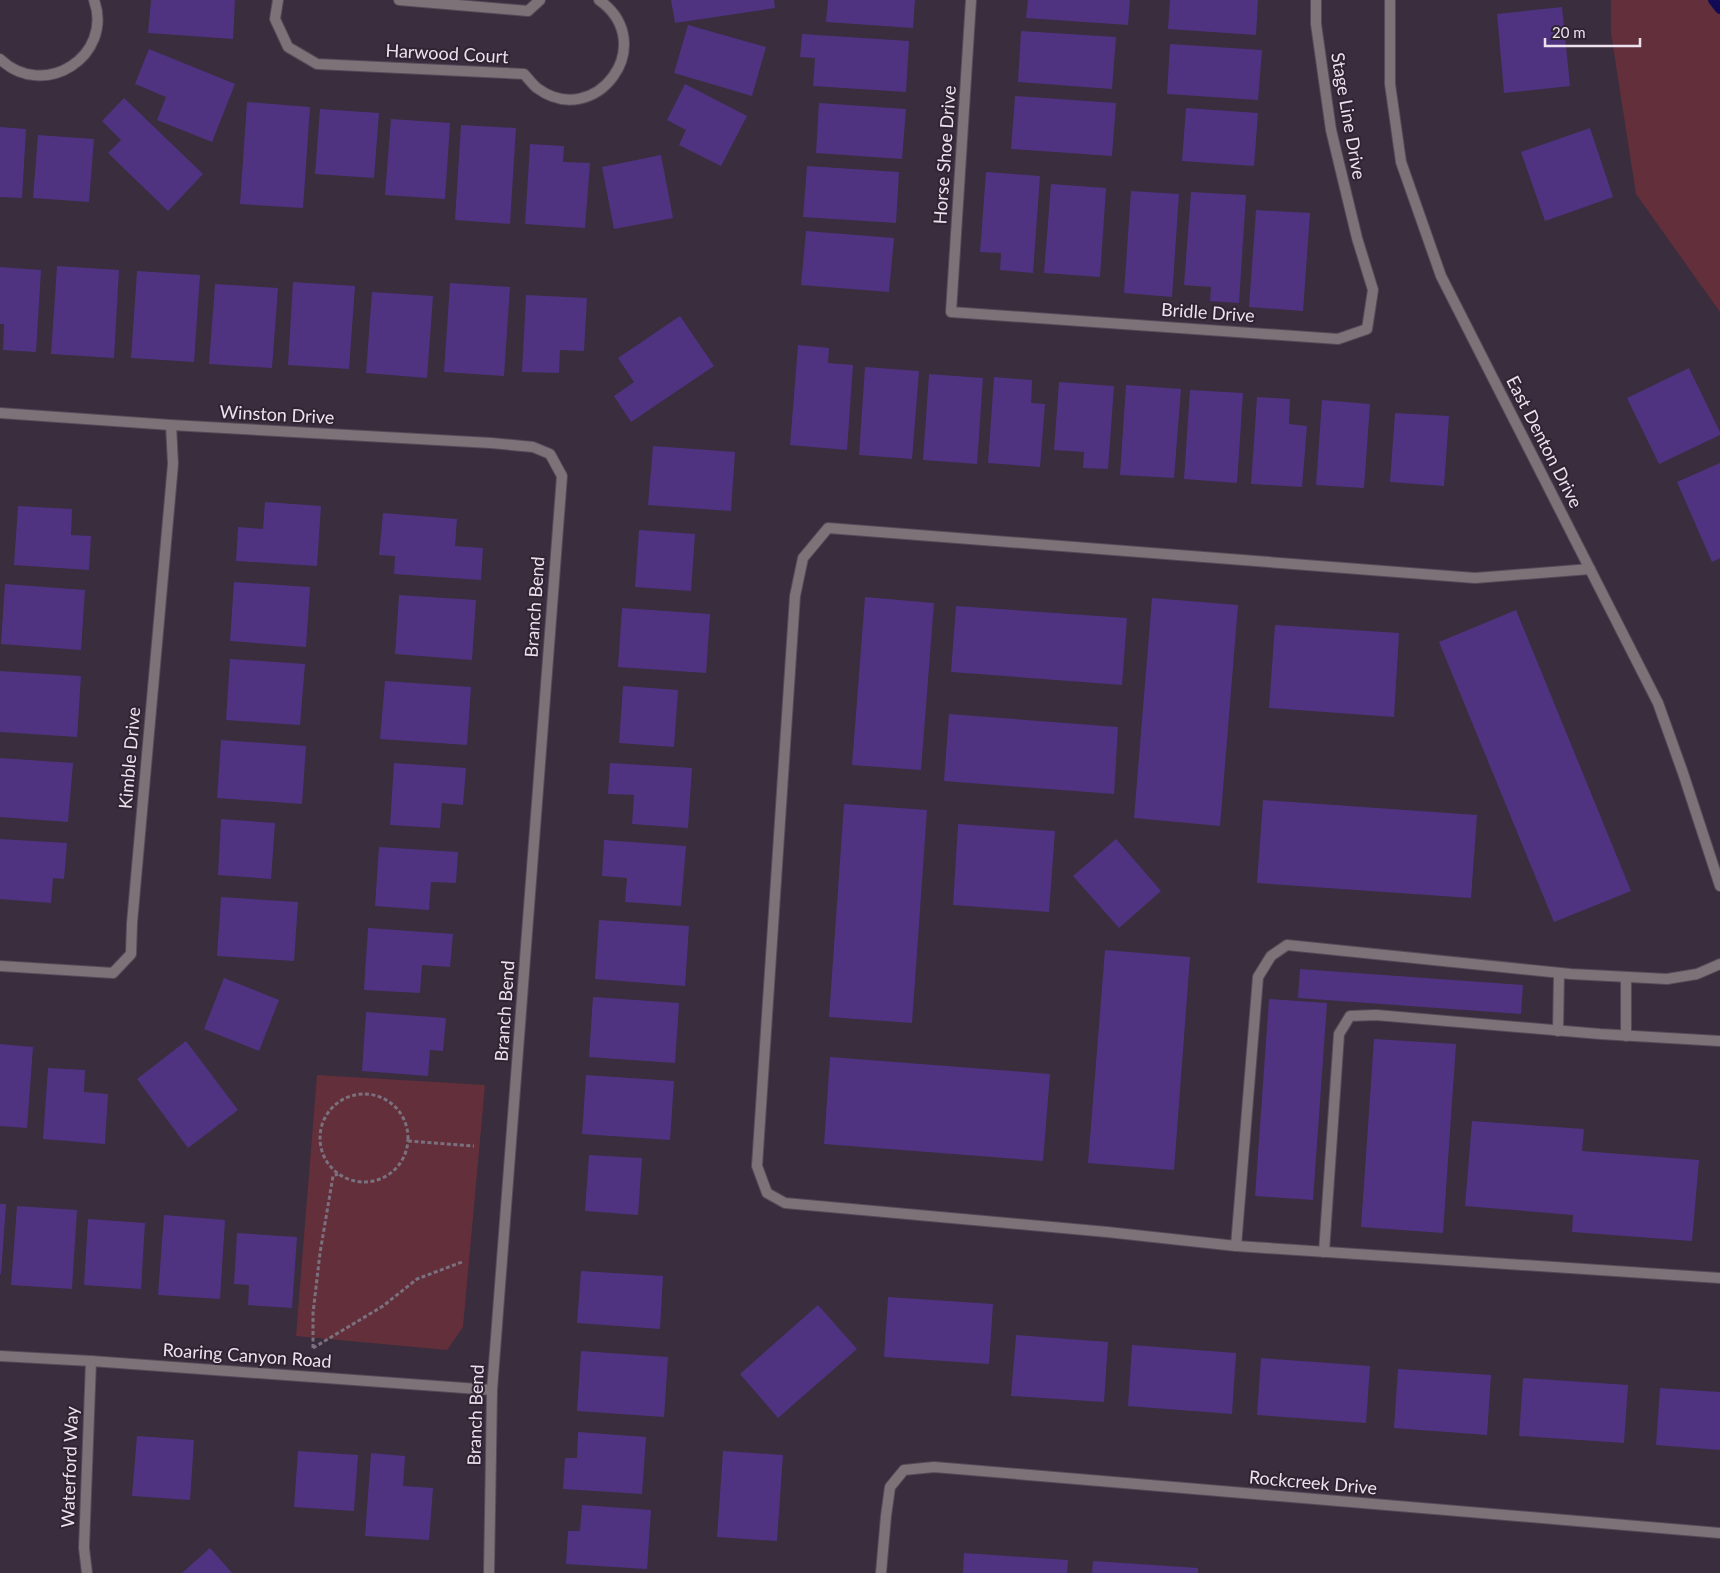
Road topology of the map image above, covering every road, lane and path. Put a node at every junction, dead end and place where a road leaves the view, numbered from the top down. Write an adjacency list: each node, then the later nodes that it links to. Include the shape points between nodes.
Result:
1 (94, 0): 9 (street, via 97,26 92,45 80,60 64,71 46,76 27,75 9,68)
2 (278, 0): 5 (street, Harwood Court, via 275,19 288,47 317,64 524,74 551,96 570,100 587,97 603,88 616,75 623,58 624,40 619,22)
3 (399, 0): 4 (street, via 528,11)
4 (540, 0)
5 (599, 0)
6 (971, 0): 11 (street, Horse Shoe Drive)
7 (1316, 0): 10 (street, Stage Line Drive, via 1316,24 1331,130)
8 (1390, 0): 15 (street, East Denton Drive, via 1392,94 1401,162 1418,212 1441,276)
9 (0, 59)
10 (1357, 238): 11 (street, Bridle Drive, via 1373,290 1367,329 1338,338)
11 (951, 312)
12 (0, 413): 13 (street, Winston Drive)
13 (171, 425): 14 (street, Winston Drive, via 491,443 533,447); 18 (street, Kimble Drive, via 173,464 131,954 113,973)
14 (550, 454): 33 (street, Branch Bend, via 562,476)
15 (1590, 569): 16 (street, East Denton Drive, via 1658,703); 27 (street, via 1475,578 828,528 804,558 795,596 757,1166 767,1193 785,1203)
16 (1720, 886)
17 (1720, 964): 20 (street, via 1697,974 1667,979)
18 (0, 966)
19 (1559, 973): 20 (street); 21 (street); 27 (street, via 1287,945 1271,956 1258,978)
20 (1626, 977): 22 (street)
21 (1558, 1031): 22 (street); 28 (street, via 1376,1015 1350,1016 1339,1034)
22 (1626, 1036): 23 (street)
23 (1720, 1041)
24 (408, 1141): 25 (path); 26 (path, via 404,1156 383,1178 368,1182 352,1181); 26 (path, via 406,1126 393,1105 370,1094 345,1098 324,1118 320,1133 327,1163)
25 (474, 1146)
26 (338, 1174): 29 (path, via 334,1176 320,1252 313,1313 313,1348 383,1306 417,1279)
27 (1236, 1246): 28 (street)
28 (1324, 1252): 30 (street)
29 (462, 1262)
30 (1720, 1278)
31 (0, 1356): 32 (street, Roaring Canyon Road)
32 (90, 1361): 33 (street, Roaring Canyon Road); 35 (street, Waterford Way, via 84,1548)
33 (492, 1390): 36 (street, Branch Bend)
34 (1720, 1533): 37 (street, Rockcreek Drive, via 934,1467 904,1470 890,1486)
35 (88, 1573)
36 (489, 1573)
37 (881, 1573)

